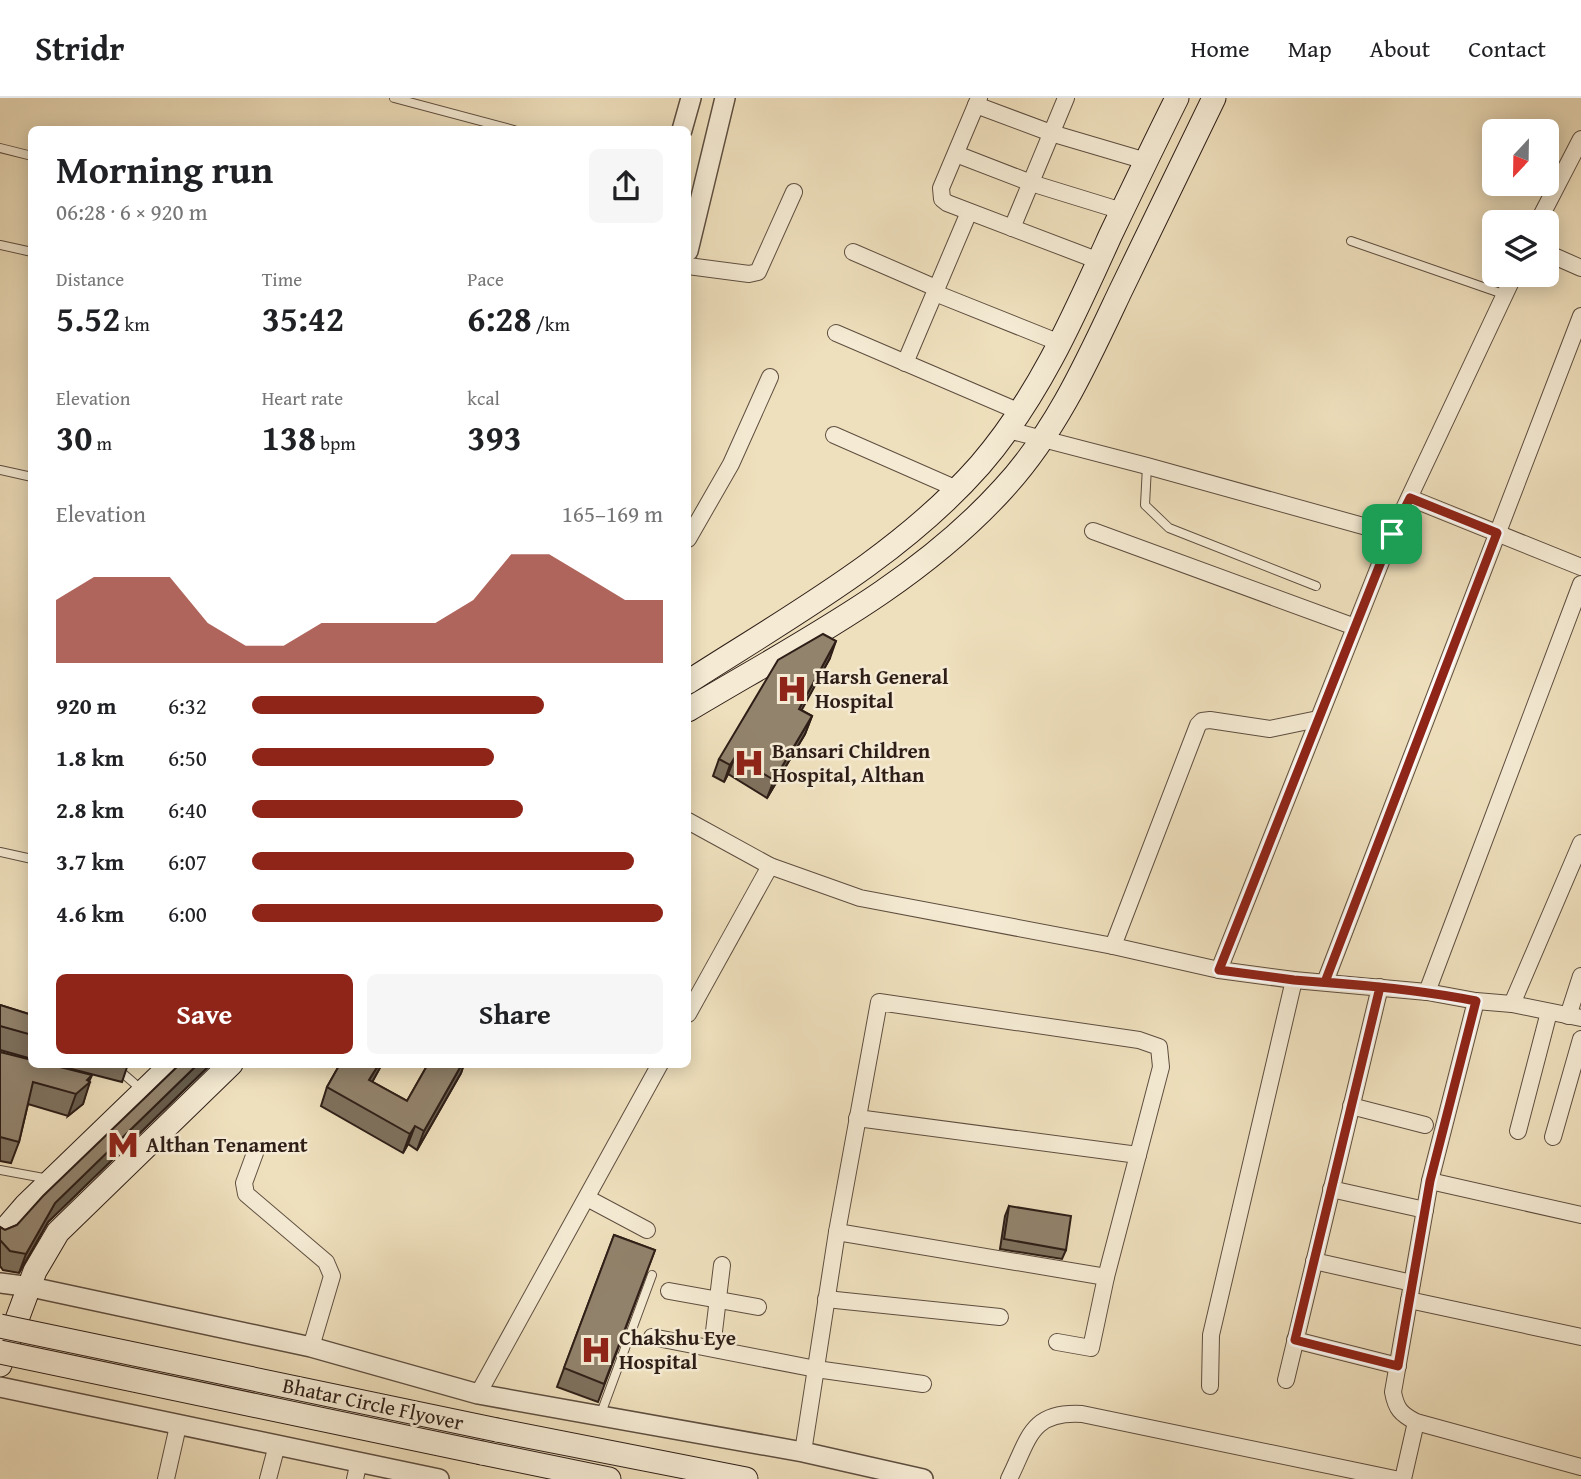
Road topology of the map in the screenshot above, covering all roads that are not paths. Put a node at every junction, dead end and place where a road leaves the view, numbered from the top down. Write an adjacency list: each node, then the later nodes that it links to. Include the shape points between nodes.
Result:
1 (394, 98): 8 (lane)
2 (691, 98): 9 (street)
3 (725, 98): 22 (street)
4 (1066, 98): 10 (street)
5 (1177, 98): 15 (main road)
6 (1213, 98): 41 (main road, via 1090,356)
7 (977, 101): 10 (street); 13 (street)
8 (499, 126)
9 (683, 126)
10 (1051, 133): 15 (street); 16 (street)
11 (1581, 139): 18 (street)
12 (0, 148): 14 (lane)
13 (956, 154): 16 (street); 20 (street, via 940,193 947,203)
14 (28, 155)
15 (1146, 161): 19 (main road)
16 (1031, 183): 19 (street); 21 (street)
17 (794, 192): 29 (street, via 758,272)
18 (1544, 210)
19 (1122, 211): 28 (main road)
20 (969, 212): 21 (street); 32 (street)
21 (1012, 228): 28 (street)
22 (691, 239)
23 (1350, 240): 33 (lane)
24 (0, 245): 25 (lane)
25 (28, 250)
26 (853, 252): 32 (street)
27 (1559, 258): 30 (street)
28 (1099, 261): 36 (main road)
29 (691, 266)
30 (1581, 268)
31 (1509, 287): 33 (street)
32 (936, 290): 36 (street); 37 (street)
33 (1506, 295): 46 (street)
34 (1581, 316): 48 (street)
35 (836, 333): 37 (street)
36 (1060, 343): 39 (main road)
37 (905, 363): 39 (street)
38 (770, 377): 49 (street, via 731,464)
39 (1014, 421): 41 (street); 45 (main road)
40 (834, 435): 45 (street)
41 (1041, 440): 42 (street); 56 (main road, via 988,505 889,589)
42 (1147, 466): 50 (street); 53 (lane, via 1145,505 1169,528)
43 (0, 470): 44 (lane)
44 (28, 475)
45 (957, 489): 55 (main road, via 869,564)
46 (1410, 498): 48 (street); 50 (street)
47 (1093, 531): 54 (street)
48 (1497, 533): 51 (street); 67 (street)
49 (691, 534)
50 (1392, 534): 54 (street)
51 (1581, 567)
52 (1581, 584): 69 (street)
53 (1316, 586)
54 (1355, 627): 57 (street)
55 (691, 680)
56 (691, 708)
57 (1318, 719): 63 (street, via 1270,729 1210,720 1198,725); 64 (street)
58 (691, 823): 62 (street)
59 (1581, 843): 71 (street)
60 (0, 852): 61 (lane)
61 (28, 858)
62 (770, 866): 63 (street, via 860,898); 72 (street)
63 (1113, 946): 64 (street)
64 (1219, 970): 66 (street)
65 (1581, 976): 74 (street)
66 (1294, 980): 67 (street); 124 (street, via 1211,1335)
67 (1325, 982): 68 (street)
68 (1380, 987): 69 (street); 81 (street)
69 (1427, 992): 70 (street)
70 (1476, 1001): 71 (street); 90 (street)
71 (1512, 1004): 73 (street)
72 (691, 1009)
73 (1549, 1012): 74 (street); 84 (street)
74 (1574, 1017)
75 (1581, 1039): 85 (street)
76 (117, 1068): 80 (lane)
77 (168, 1068): 80 (main road)
78 (227, 1068): 104 (main road, via 58,1232 41,1258)
79 (658, 1068): 92 (street)
80 (144, 1091): 89 (main road)
81 (1351, 1106): 83 (street); 91 (street)
82 (857, 1118): 87 (street); 87 (street, via 879,1002 1159,1047 1161,1067); 96 (street)
83 (1425, 1125)
84 (1518, 1131)
85 (1553, 1137)
86 (255, 1153): 116 (street, via 244,1183 246,1194 326,1262 332,1276)
87 (1138, 1155): 101 (street)
88 (0, 1170): 89 (lane)
89 (52, 1180): 97 (main road)
90 (1430, 1181): 93 (street); 94 (street)
91 (1331, 1189): 93 (street); 98 (street)
92 (587, 1198): 95 (street); 126 (street)
93 (1425, 1210): 103 (street)
94 (1581, 1215)
95 (647, 1230)
96 (837, 1232): 101 (street); 106 (street)
97 (0, 1235)
98 (1314, 1261): 103 (street); 114 (street)
99 (722, 1265): 107 (street)
100 (652, 1275): 127 (lane)
101 (1106, 1277): 115 (street, via 1091,1348)
102 (0, 1283): 104 (street)
103 (1412, 1283): 108 (street)
104 (31, 1287): 116 (street); 119 (main road)
105 (669, 1291): 107 (street)
106 (826, 1299): 110 (street); 121 (street)
107 (717, 1300): 109 (street); 117 (street)
108 (1409, 1300): 112 (street); 120 (street)
109 (758, 1307)
110 (1000, 1318)
111 (0, 1326): 138 (main road, Bhatar Circle Flyover, bridge)
112 (1581, 1336)
113 (652, 1337): 117 (street)
114 (1295, 1340): 120 (street); 122 (street)
115 (1057, 1342)
116 (311, 1347): 126 (street)
117 (712, 1348): 121 (street)
118 (0, 1352): 137 (main road, Bhatar Circle Flyover, bridge)
119 (0, 1365)
120 (1398, 1366): 128 (street, via 1395,1404 1400,1413)
121 (816, 1368): 123 (street); 131 (street)
122 (1286, 1380)
123 (923, 1384)
124 (1210, 1386)
125 (0, 1387): 129 (street)
126 (478, 1394): 127 (street)
127 (600, 1416): 131 (street)
128 (1416, 1422): 132 (street); 142 (street)
129 (178, 1426): 130 (street); 134 (street)
130 (277, 1445): 133 (street); 135 (street)
131 (803, 1452): 139 (street)
132 (1581, 1466)
133 (357, 1470): 136 (street)
134 (166, 1479)
135 (268, 1479)
136 (439, 1479)
137 (609, 1479)
138 (746, 1479)
139 (923, 1479)
140 (1009, 1479): 141 (street, via 1040,1422 1066,1413)
141 (1395, 1479)
142 (1403, 1479)

